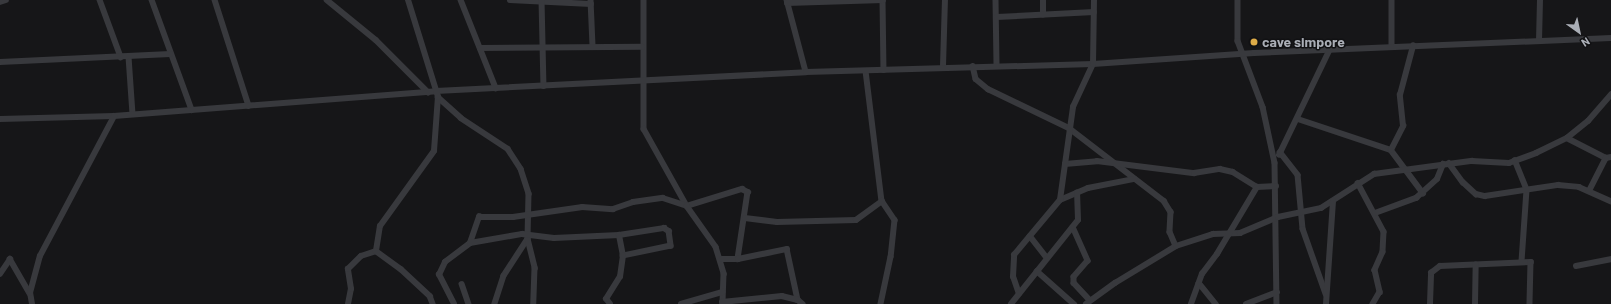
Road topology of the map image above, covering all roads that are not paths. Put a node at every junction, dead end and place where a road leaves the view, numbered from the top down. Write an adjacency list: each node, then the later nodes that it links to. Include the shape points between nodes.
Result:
1 (6, 0): 20 (street)
2 (100, 0): 36 (street)
3 (152, 0): 34 (street)
4 (215, 0): 52 (street)
5 (327, 0): 49 (street, via 376,40)
6 (408, 0): 50 (street)
7 (461, 0): 32 (street)
8 (510, 0): 18 (street)
9 (644, 0): 30 (street)
10 (883, 0): 19 (street); 43 (street)
11 (945, 0): 41 (street)
12 (996, 0): 24 (street)
13 (1043, 0): 23 (street)
14 (1094, 0): 22 (street)
15 (1238, 0): 35 (street, via 1236,20)
16 (1392, 0): 31 (street)
17 (1540, 0): 26 (street)
18 (542, 1): 21 (street); 27 (street)
19 (787, 1): 45 (street)
20 (0, 2)
21 (591, 2): 28 (street)
22 (1094, 12): 23 (street); 39 (street)
23 (1043, 15): 24 (street)
24 (997, 17): 40 (street)
25 (1611, 38): 26 (street)
26 (1539, 41): 29 (street)
27 (543, 46): 28 (street); 32 (street); 47 (street)
28 (593, 46): 30 (street)
29 (1413, 46): 31 (street); 60 (street, via 1400,95 1403,126)
30 (642, 47): 46 (street)
31 (1392, 47): 33 (street)
32 (480, 48): 48 (street)
33 (1329, 51): 35 (street); 56 (street)
34 (170, 54): 37 (street); 53 (street)
35 (1243, 54): 39 (street); 64 (street, via 1263,107)
36 (121, 57): 37 (street); 38 (street)
37 (130, 57): 54 (street)
38 (0, 62)
39 (1094, 64): 40 (street); 58 (street, via 1073,107)
40 (997, 65): 42 (street)
41 (943, 66): 42 (street); 43 (street)
42 (973, 66): 58 (street, via 976,79 988,89)
43 (884, 70): 44 (street)
44 (866, 71): 45 (street); 78 (street)
45 (806, 72): 46 (street)
46 (643, 81): 47 (street); 81 (street, via 644,129)
47 (544, 86): 48 (street)
48 (496, 88): 50 (street)
49 (428, 92): 50 (street); 52 (street)
50 (437, 94): 84 (street, via 461,118 508,149 521,169 530,194); 94 (street, via 434,151 380,226)
51 (1611, 95): 59 (street, via 1588,121)
52 (248, 106): 53 (street)
53 (192, 110): 54 (street)
54 (133, 114): 55 (street)
55 (114, 116): 57 (street); 109 (street, via 56,222 40,256)
56 (1298, 118): 60 (street); 61 (street)
57 (0, 120)
58 (1069, 128): 66 (street); 67 (street)
59 (1567, 138): 62 (street); 63 (street)
60 (1391, 150): 68 (street)
61 (1280, 152): 64 (street); 82 (street, via 1298,175)
62 (1609, 158): 74 (street)
63 (1515, 160): 65 (street); 73 (street)
64 (1275, 163): 71 (street)
65 (1446, 163): 68 (street); 73 (street, via 1476,194 1485,196); 76 (street)
66 (1065, 164): 67 (street, via 1085,161); 77 (street)
67 (1116, 165): 69 (street); 72 (street, via 1180,172 1225,170)
68 (1407, 168): 70 (street, via 1374,174); 76 (street)
69 (1134, 179): 75 (street); 93 (street, via 1168,207 1170,232)
70 (1358, 183): 79 (street); 83 (street)
71 (1276, 186): 72 (street); 85 (street)
72 (1257, 187): 88 (street)
73 (1527, 190): 74 (street, via 1558,185); 100 (street)
74 (1589, 191): 80 (street)
75 (1077, 193): 77 (street); 87 (street, via 1079,217)
76 (1423, 193): 83 (street)
77 (1060, 200): 90 (street)
78 (882, 201): 86 (street, via 856,220 777,222); 125 (street, via 895,220 891,257)
79 (1333, 201): 82 (street, via 1321,208); 111 (street)
80 (1611, 201)
81 (687, 206): 84 (street, via 659,198 614,209 582,207); 86 (street, via 746,190 749,195); 97 (street)
82 (1303, 212): 85 (street); 111 (street, via 1303,229)
83 (1375, 213): 133 (street, via 1384,232 1383,252 1375,270 1380,292)
84 (528, 214): 91 (street); 92 (street, via 479,217)
85 (1278, 217): 88 (street, via 1248,231); 108 (street)
86 (745, 218): 98 (street)
87 (1073, 227): 96 (street); 113 (street, via 1088,261 1074,277 1074,284)
88 (1227, 234): 93 (street, via 1205,236); 105 (street)
89 (619, 235): 91 (street); 95 (street); 95 (street, via 664,228 669,231 670,246)
90 (1030, 236): 96 (street); 110 (street, via 1012,259 1013,277)
91 (528, 237): 92 (street, via 506,236); 120 (street, via 504,276); 121 (street, via 535,268)
92 (470, 243): 118 (street, via 445,262 439,275)
93 (1176, 246): 113 (street)
94 (376, 251): 116 (street, via 361,256 348,269 351,289); 117 (street, via 401,269 430,296)
95 (623, 256): 122 (street, via 620,277 606,298)
96 (1047, 258): 103 (street)
97 (722, 259): 98 (street); 107 (street)
98 (738, 259): 112 (street, via 787,248)
99 (1611, 260): 102 (street)
100 (1522, 262): 101 (street); 136 (street, via 1531,262)
101 (1476, 265): 134 (street, via 1436,268 1431,274); 135 (street)
102 (1576, 266)
103 (1037, 271): 110 (street); 127 (street)
104 (0, 274): 109 (street, via 10,259)
105 (1199, 283): 128 (street); 129 (street)
106 (462, 284): 119 (street)
107 (722, 292): 114 (street); 123 (street)
108 (1277, 292): 130 (street); 131 (street)
109 (30, 293): 115 (street)
110 (1018, 294): 126 (street)
111 (1326, 294): 132 (street)
112 (798, 300): 114 (street, via 782,296); 124 (street)
113 (1088, 302)
114 (722, 303)
115 (32, 304)
116 (348, 304)
117 (433, 304)
118 (454, 304)
119 (469, 304)
120 (495, 304)
121 (534, 304)
122 (610, 304)
123 (681, 304)
124 (803, 304)
125 (881, 304)
126 (1011, 304)
127 (1074, 304)
128 (1191, 304)
129 (1216, 304)
130 (1246, 304)
131 (1277, 304)
132 (1326, 304)
133 (1373, 304)
134 (1430, 304)
135 (1475, 304)
136 (1530, 304)

